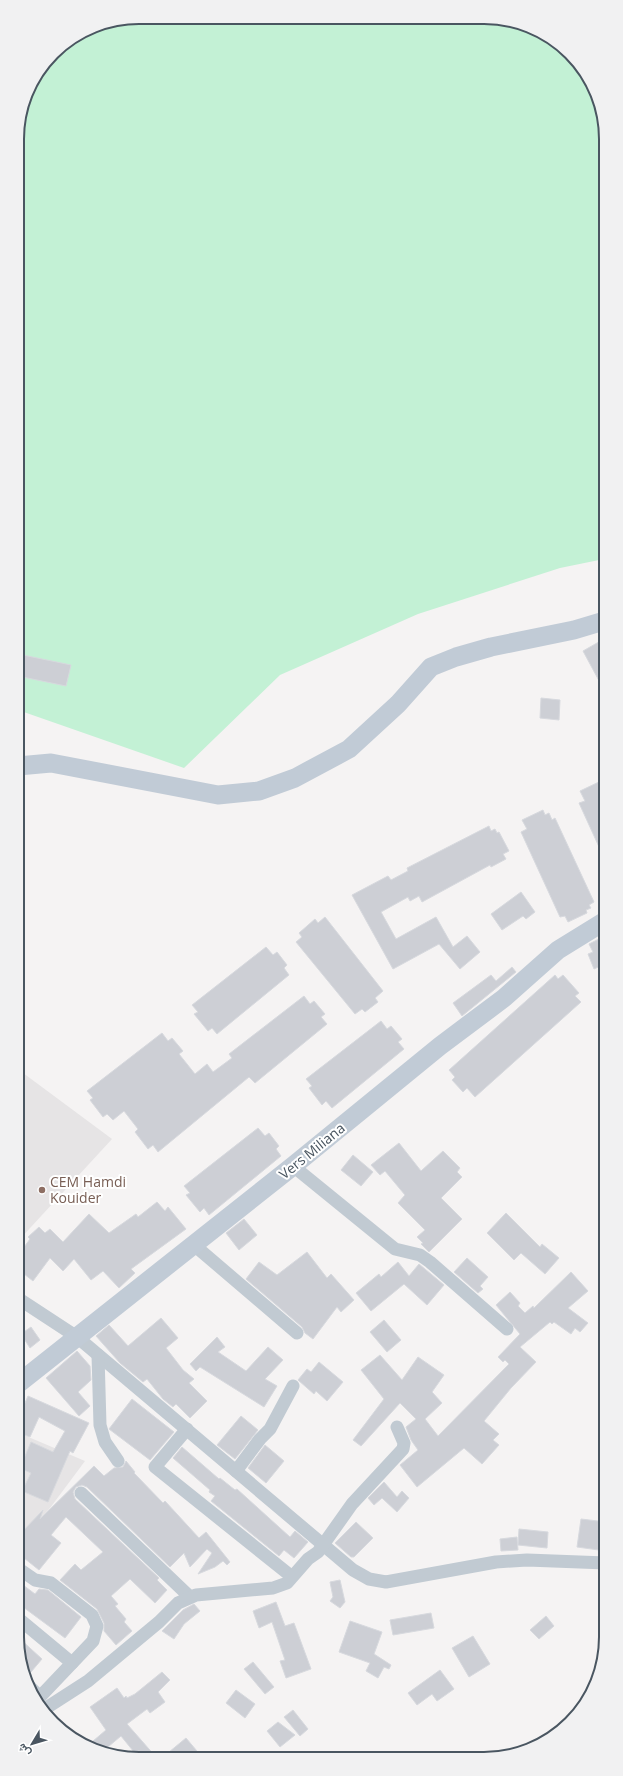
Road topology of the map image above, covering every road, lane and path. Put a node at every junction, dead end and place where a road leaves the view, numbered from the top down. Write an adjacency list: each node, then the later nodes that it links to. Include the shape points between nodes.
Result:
1 (599, 622): 2 (main road, via 491,647 431,667 398,704 349,749 295,778 259,791 218,795 51,763)
2 (24, 765)
3 (599, 925): 4 (main road, Vers Miliana, via 558,950 504,998 440,1046)
4 (294, 1166): 5 (main road, Vers Miliana); 7 (street, via 395,1248 420,1255 430,1262)
5 (194, 1244): 8 (street); 9 (main road, Vers Miliana)
6 (24, 1302): 9 (street)
7 (507, 1329)
8 (297, 1333)
9 (77, 1337): 10 (street); 11 (main road, Vers Miliana)
10 (98, 1355): 14 (street); 15 (street, via 100,1425 105,1442)
11 (24, 1379)
12 (293, 1386): 16 (street, via 270,1429)
13 (397, 1428): 18 (street, via 404,1443 403,1449 352,1504)
14 (186, 1429): 16 (street); 21 (street, via 155,1467)
15 (118, 1461)
16 (236, 1471): 18 (street)
17 (81, 1493): 22 (street)
18 (323, 1543): 19 (street, via 353,1570 370,1579 386,1582 496,1562 527,1560); 21 (street, via 318,1552)
19 (599, 1563)
20 (24, 1572): 24 (street, via 35,1580 51,1583 92,1615 97,1626 94,1640)
21 (291, 1576): 22 (street, via 287,1582 273,1588)
22 (190, 1597): 26 (street, via 178,1603 88,1681)
23 (24, 1623): 24 (street)
24 (72, 1663): 25 (street)
25 (41, 1696)
26 (48, 1706)

